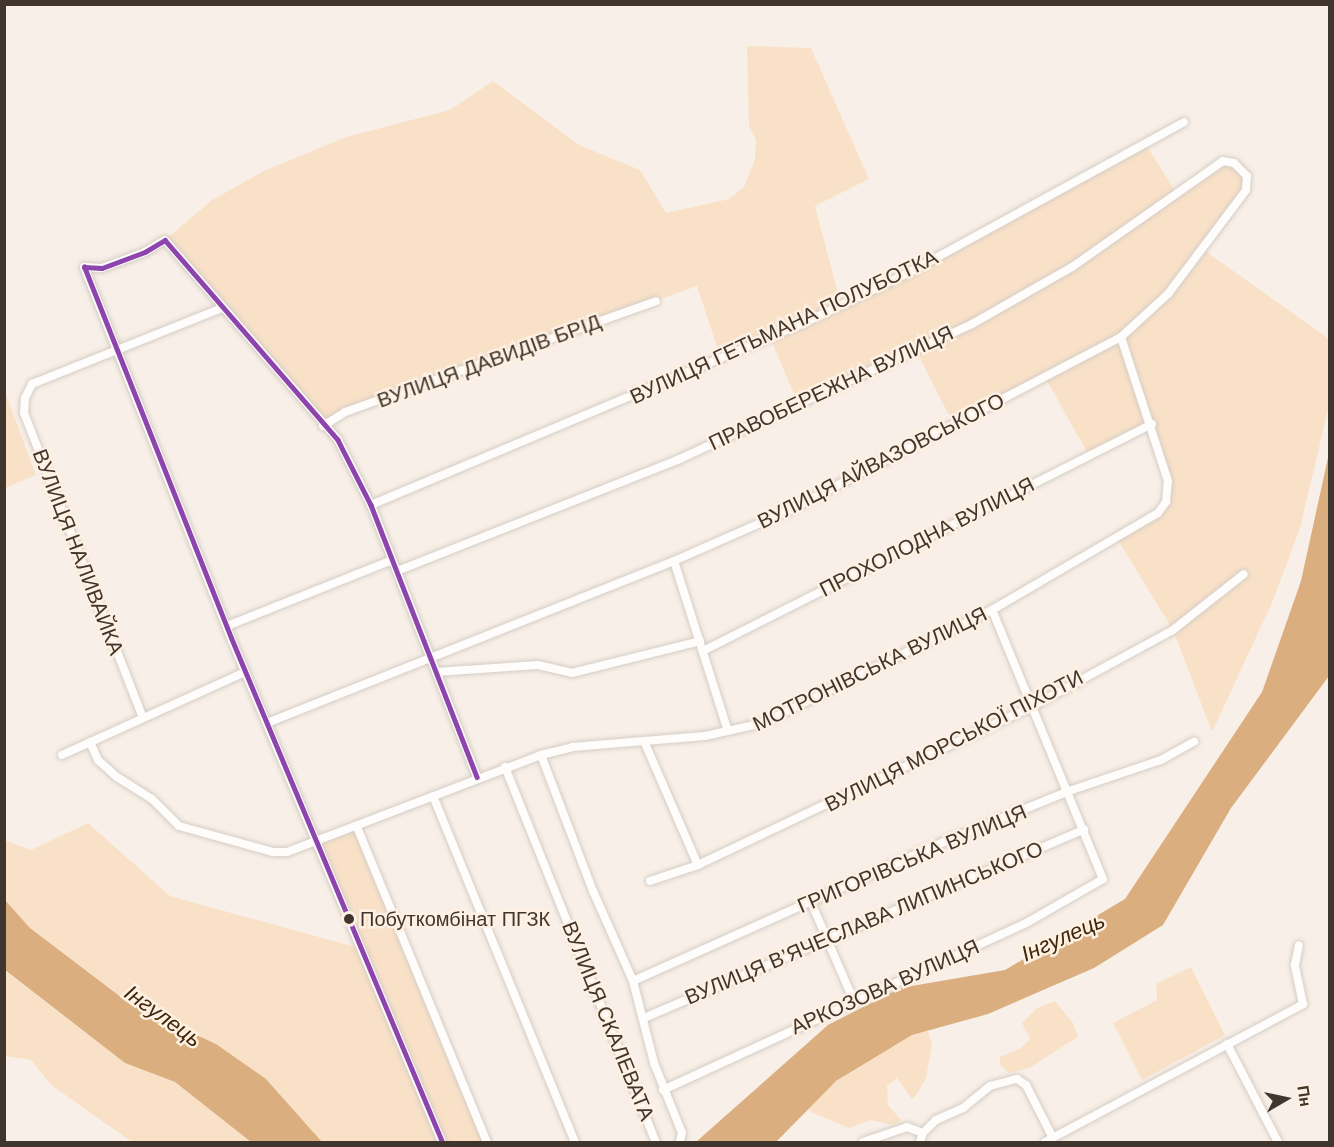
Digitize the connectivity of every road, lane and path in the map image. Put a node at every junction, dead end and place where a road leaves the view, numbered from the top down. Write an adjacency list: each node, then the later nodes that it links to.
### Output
1 (1184, 122): 9 (street, ВУЛИЦЯ ГЕТЬМАНА ПОЛУБОТКА)
2 (1238, 166): 5 (street, ВУЛИЦЯ АЙВАЗОВСЬКОГО); 12 (street, ПРАВОБЕРЕЖНА ВУЛИЦЯ)
3 (656, 301): 8 (street, ВУЛИЦЯ ДАВИДІВ БРІД)
4 (222, 308): 6 (street); 6 (street); 8 (street)
5 (1120, 337): 7 (street, МОТРОНІВСЬКА ВУЛИЦЯ); 11 (street, ВУЛИЦЯ АЙВАЗОВСЬКОГО)
6 (115, 350): 15 (street); 22 (street, ВУЛИЦЯ НАЛИВАЙКА)
7 (1152, 424): 14 (street, МОТРОНІВСЬКА ВУЛИЦЯ); 17 (street, ПРОХОЛОДНА ВУЛИЦЯ)
8 (323, 426): 9 (street)
9 (371, 505): 10 (street)
10 (392, 560): 12 (street); 15 (street)
11 (675, 561): 16 (street); 18 (street, ВУЛИЦЯ АЙВАЗОВСЬКОГО)
12 (397, 571): 18 (street)
13 (1244, 574): 21 (street, ВУЛИЦЯ МОРСЬКОЇ ПІХОТИ)
14 (992, 610): 21 (street); 24 (street, МОТРОНІВСЬКА ВУЛИЦЯ)
15 (227, 626): 19 (street)
16 (699, 640): 17 (street); 20 (street)
17 (703, 651): 24 (street)
18 (430, 656): 20 (street); 23 (street, ВУЛИЦЯ АЙВАЗОВСЬКОГО)
19 (246, 672): 22 (street); 23 (street)
20 (436, 672): 31 (street)
21 (1033, 706): 32 (street); 37 (street, ВУЛИЦЯ МОРСЬКОЇ ПІХОТИ)
22 (142, 718): 26 (street)
23 (267, 723): 36 (street)
24 (728, 731): 25 (street, МОТРОНІВСЬКА ВУЛИЦЯ)
25 (644, 741): 28 (street, МОТРОНІВСЬКА ВУЛИЦЯ); 37 (street)
26 (90, 742): 29 (street); 36 (street)
27 (1194, 742): 32 (street, ГРИГОРІВСЬКА ВУЛИЦЯ)
28 (541, 754): 30 (street, МОТРОНІВСЬКА ВУЛИЦЯ); 42 (street)
29 (62, 755)
30 (505, 767): 31 (street, МОТРОНІВСЬКА ВУЛИЦЯ); 52 (street, ВУЛИЦЯ СКАЛЕВАТА)
31 (477, 777): 33 (street, МОТРОНІВСЬКА ВУЛИЦЯ)
32 (1069, 791): 35 (street); 39 (street, ГРИГОРІВСЬКА ВУЛИЦЯ)
33 (433, 796): 34 (street, МОТРОНІВСЬКА ВУЛИЦЯ); 51 (street)
34 (357, 827): 36 (street, МОТРОНІВСЬКА ВУЛИЦЯ); 50 (street)
35 (1084, 829): 40 (street, ВУЛИЦЯ В’ЯЧЕСЛАВА ЛИПИНСЬКОГО); 43 (street, АРКОЗОВА ВУЛИЦЯ)
36 (316, 843): 49 (street)
37 (698, 865): 38 (street, ВУЛИЦЯ МОРСЬКОЇ ПІХОТИ)
38 (650, 880)
39 (811, 902): 40 (street); 42 (street, ГРИГОРІВСЬКА ВУЛИЦЯ)
40 (827, 939): 43 (street); 44 (street, ВУЛИЦЯ В’ЯЧЕСЛАВА ЛИПИНСЬКОГО)
41 (1299, 945): 45 (street)
42 (633, 981): 44 (street)
43 (853, 999): 46 (street, АРКОЗОВА ВУЛИЦЯ)
44 (644, 1018): 46 (street)
45 (1227, 1044): 48 (street); 56 (street)
46 (663, 1090): 53 (street)
47 (923, 1133): 48 (street); 54 (street); 55 (street)
48 (1049, 1140)
49 (442, 1143)
50 (487, 1143)
51 (575, 1143)
52 (656, 1143)
53 (680, 1143)
54 (863, 1143)
55 (920, 1143)
56 (1278, 1143)

